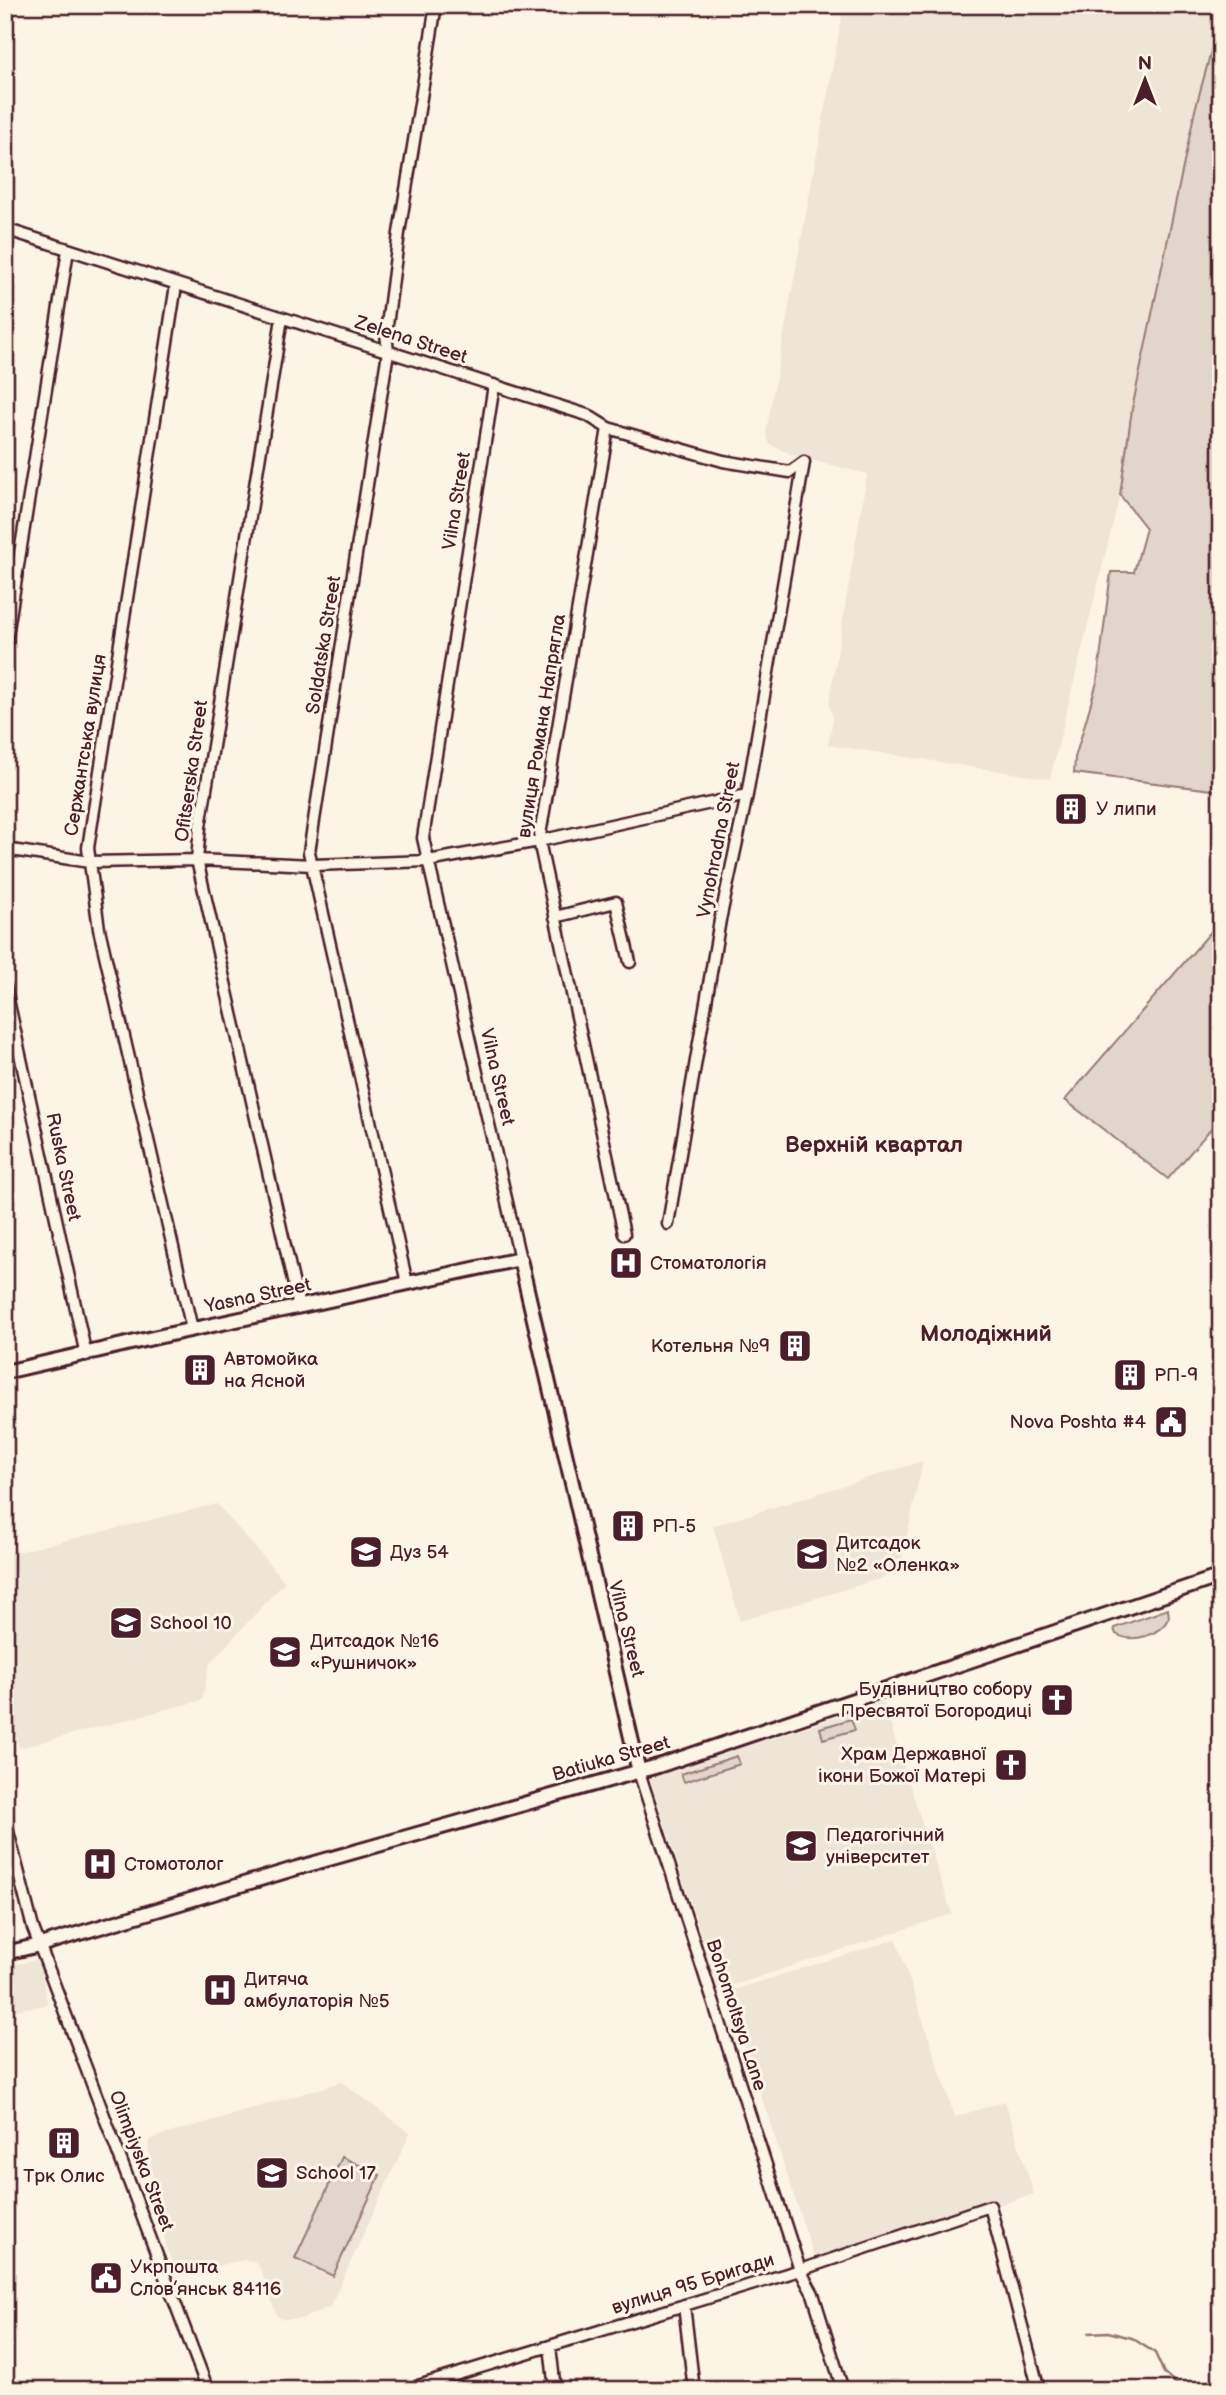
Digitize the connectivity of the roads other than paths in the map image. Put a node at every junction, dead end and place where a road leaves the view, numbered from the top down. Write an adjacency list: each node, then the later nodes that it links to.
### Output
1 (436, 5): 6 (street, Soldatska Street)
2 (5, 229): 3 (street, Zelena Street)
3 (68, 250): 4 (street, Zelena Street); 10 (street)
4 (176, 285): 5 (street, Zelena Street); 16 (street, Сержантська вулиця)
5 (282, 318): 6 (street, Zelena Street); 14 (street, Ofitserska Street)
6 (388, 352): 7 (street, Zelena Street); 17 (street, Soldatska Street)
7 (494, 385): 8 (street, Zelena Street); 15 (street, Vilna Street)
8 (608, 428): 9 (street, Zelena Street); 12 (street, вулиця Романа Напрягла)
9 (804, 462): 11 (street, Vynohradna Street)
10 (5, 648)
11 (747, 795): 12 (street); 21 (street, Vynohradna Street)
12 (538, 841): 15 (street); 18 (street, вулиця Романа Напрягла)
13 (5, 849): 16 (street)
14 (197, 860): 16 (street); 17 (street); 25 (street, Ofitserska Street)
15 (428, 861): 17 (street); 23 (street, Vilna Street)
16 (90, 862): 26 (street, Сержантська вулиця)
17 (313, 865): 24 (street, Soldatska Street)
18 (555, 917): 19 (street); 22 (street, вулиця Романа Напрягла)
19 (631, 962)
20 (5, 986): 27 (street, Ruska Street)
21 (668, 1224)
22 (624, 1234)
23 (520, 1259): 24 (street, Yasna Street); 30 (street, Vilna Street)
24 (408, 1283): 25 (street, Yasna Street)
25 (299, 1307): 26 (street, Yasna Street)
26 (192, 1329): 27 (street, Yasna Street)
27 (86, 1355): 28 (street, Yasna Street)
28 (5, 1373)
29 (1221, 1576): 30 (street, Batiuka Street)
30 (639, 1772): 32 (street, Batiuka Street); 34 (street, Bohomoltsya Lane)
31 (5, 1820): 32 (street, Olimpiyska Street)
32 (40, 1945): 33 (street, Batiuka Street); 37 (street, Olimpiyska Street)
33 (5, 1953)
34 (800, 2270): 35 (street, вулиця 95 Бригади); 41 (street, Bohomoltsya Lane); 42 (street, вулиця 95 Бригади)
35 (684, 2305): 36 (street, вулиця 95 Бригади); 40 (street)
36 (550, 2346): 38 (street, вулиця 95 Бригади); 39 (street)
37 (208, 2390)
38 (405, 2390)
39 (555, 2390)
40 (694, 2390)
41 (843, 2390)
42 (1039, 2390)

